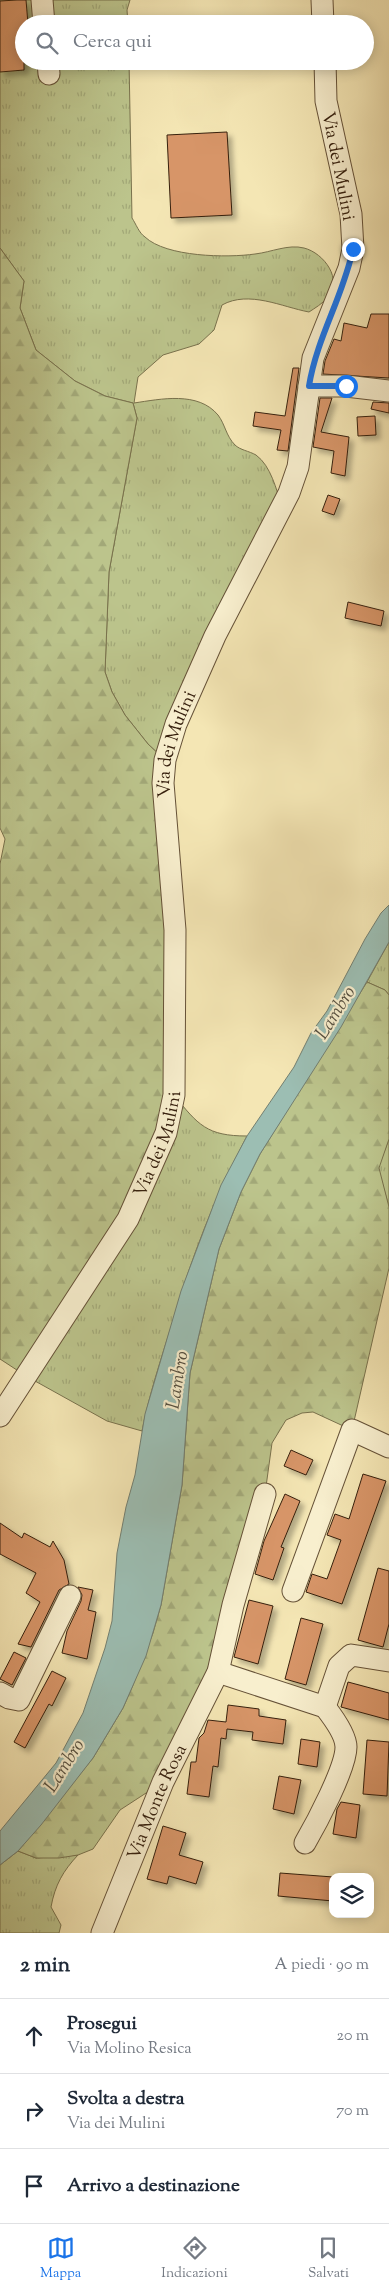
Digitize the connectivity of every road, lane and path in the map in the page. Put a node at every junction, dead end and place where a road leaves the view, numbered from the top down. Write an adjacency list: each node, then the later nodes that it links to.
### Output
1 (42, 0): 3 (street)
2 (322, 0): 4 (street)
3 (43, 15)
4 (323, 15)
5 (324, 70): 6 (street, Via dei Mulini)
6 (309, 386): 7 (street); 8 (street, Via dei Mulini)
7 (389, 391)
8 (0, 1416)
9 (389, 1447): 11 (street)
10 (265, 1494): 14 (street, Via Monte Rosa)
11 (293, 1592)
12 (70, 1596): 15 (street)
13 (389, 1661): 16 (street)
14 (218, 1672): 16 (street); 18 (street, Via Monte Rosa)
15 (0, 1693)
16 (325, 1707): 17 (street)
17 (305, 1843)
18 (102, 1933)

